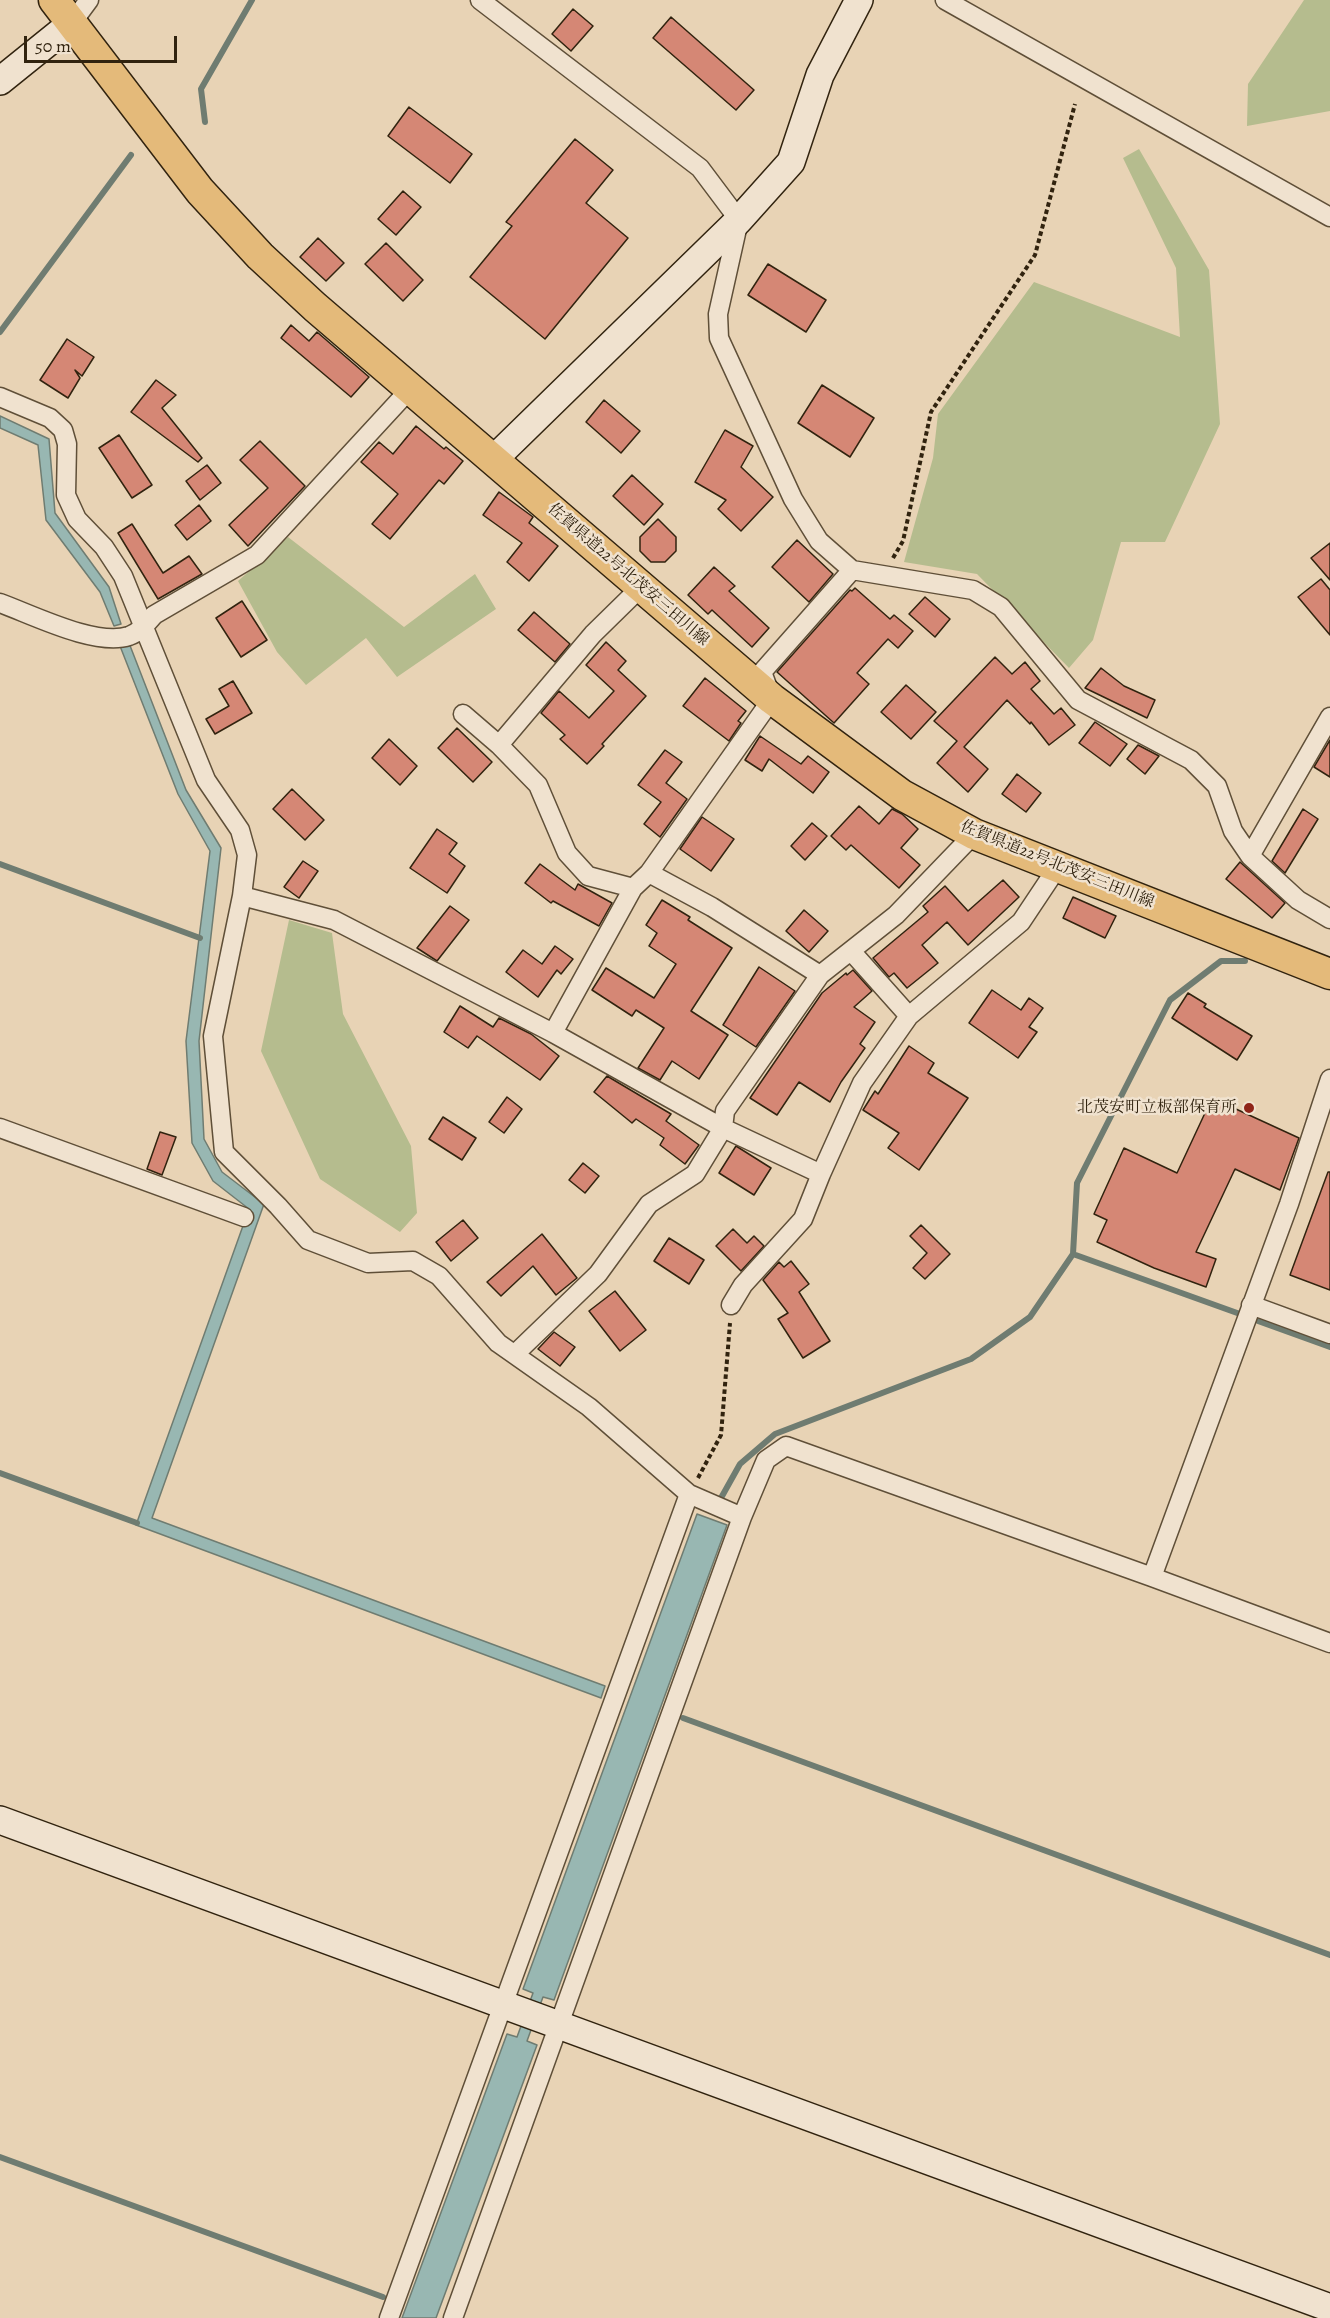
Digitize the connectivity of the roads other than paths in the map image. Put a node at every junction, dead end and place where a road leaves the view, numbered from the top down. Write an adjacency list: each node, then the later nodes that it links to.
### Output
1 (480, 0): 7 (street)
2 (859, 0): 7 (street)
3 (945, 0): 6 (street)
4 (72, 8): 5 (street); 8 (main road, 佐賀県道22号北茂安三田川線)
5 (0, 81)
6 (1330, 217)
7 (739, 220): 10 (street); 11 (street)
8 (411, 388): 10 (main road, 佐賀県道22号北茂安三田川線); 14 (street)
9 (0, 397): 14 (street)
10 (494, 459): 12 (main road, 佐賀県道22号北茂安三田川線)
11 (852, 570): 15 (street); 20 (street)
12 (642, 586): 15 (main road, 佐賀県道22号北茂安三田川線); 18 (street)
13 (0, 603): 14 (street)
14 (130, 634): 24 (street)
15 (772, 699): 19 (main road, 佐賀県道22号北茂安三田川線); 22 (street)
16 (463, 714): 18 (street)
17 (1330, 717): 20 (street)
18 (499, 745): 23 (street)
19 (974, 834): 21 (main road, 佐賀県道22号北茂安三田川線); 26 (street)
20 (1250, 856): 25 (street)
21 (1057, 868): 27 (main road, 佐賀県道22号北茂安三田川線); 29 (street)
22 (649, 873): 23 (street); 28 (street)
23 (633, 888): 30 (street)
24 (242, 896): 30 (street); 39 (street)
25 (1330, 920)
26 (851, 951): 28 (street); 29 (street)
27 (1330, 974)
28 (820, 975): 33 (street)
29 (909, 1016): 34 (street)
30 (553, 1033): 33 (street)
31 (1330, 1079): 37 (street)
32 (0, 1128): 35 (street)
33 (723, 1128): 34 (street); 39 (street)
34 (821, 1174): 36 (street)
35 (244, 1217)
36 (731, 1305)
37 (1251, 1305): 38 (street); 42 (street)
38 (1330, 1334)
39 (515, 1354): 40 (street)
40 (689, 1494): 41 (street); 45 (street)
41 (742, 1517): 42 (street); 45 (street)
42 (1152, 1576): 43 (street)
43 (1330, 1643)
44 (0, 1820): 45 (street)
45 (532, 2016): 46 (street); 47 (street); 48 (street)
46 (1330, 2308)
47 (389, 2318)
48 (453, 2318)

